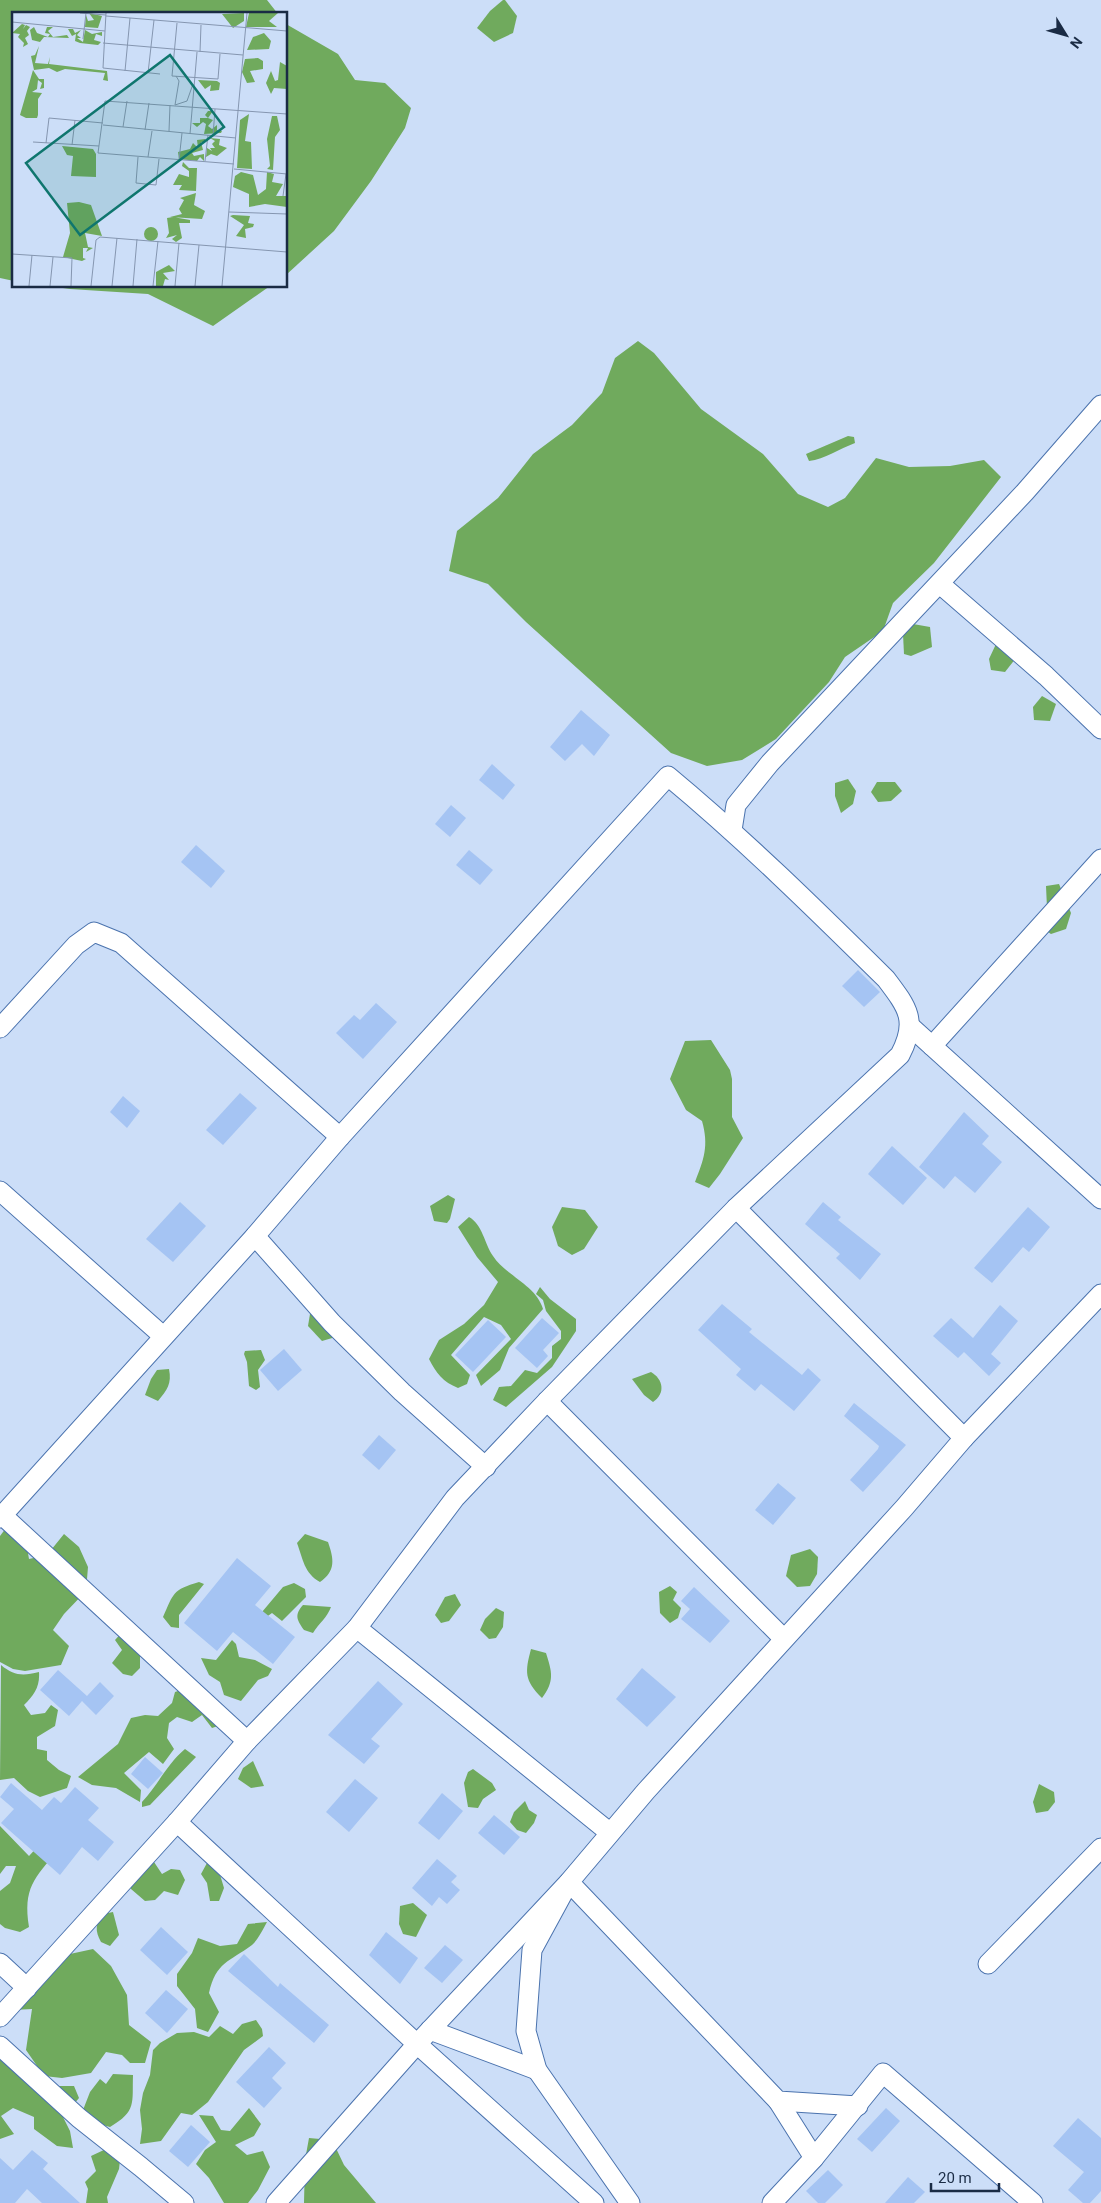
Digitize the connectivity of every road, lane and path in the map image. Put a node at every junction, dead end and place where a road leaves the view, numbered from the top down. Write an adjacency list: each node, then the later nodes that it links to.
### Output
1 (1101, 405): 2 (street)
2 (940, 584): 3 (street); 4 (street)
3 (1101, 729)
4 (732, 830): 6 (street); 9 (street)
5 (1101, 859): 8 (street)
6 (911, 1027): 8 (street); 12 (street)
7 (0, 1028): 9 (street)
8 (932, 1046): 11 (street)
9 (340, 1138): 13 (street)
10 (0, 1191): 15 (street)
11 (1101, 1199)
12 (736, 1208): 16 (street); 17 (street)
13 (255, 1236): 15 (street); 18 (street)
14 (1101, 1294): 17 (street)
15 (163, 1336): 19 (street)
16 (547, 1401): 18 (street); 21 (street)
17 (964, 1438): 21 (street)
18 (486, 1467): 20 (street)
19 (1, 1516): 22 (street)
20 (357, 1628): 22 (street); 24 (street)
21 (783, 1638): 24 (street)
22 (247, 1741): 23 (street)
23 (177, 1822): 29 (street); 32 (street)
24 (609, 1832): 26 (street)
25 (1098, 1857): 28 (street)
26 (568, 1882): 31 (street); 34 (street); 35 (street)
27 (0, 1963): 29 (street)
28 (988, 1964)
29 (26, 1988): 30 (street)
30 (0, 2017)
31 (430, 2030): 32 (street); 34 (street)
32 (417, 2044): 39 (street); 40 (street)
33 (0, 2046): 38 (street)
34 (537, 2070): 41 (street)
35 (778, 2101): 36 (street); 37 (street)
36 (858, 2106): 37 (street); 43 (street)
37 (814, 2158): 42 (street)
38 (184, 2203)
39 (276, 2203)
40 (594, 2203)
41 (630, 2203)
42 (772, 2203)
43 (1033, 2203)

